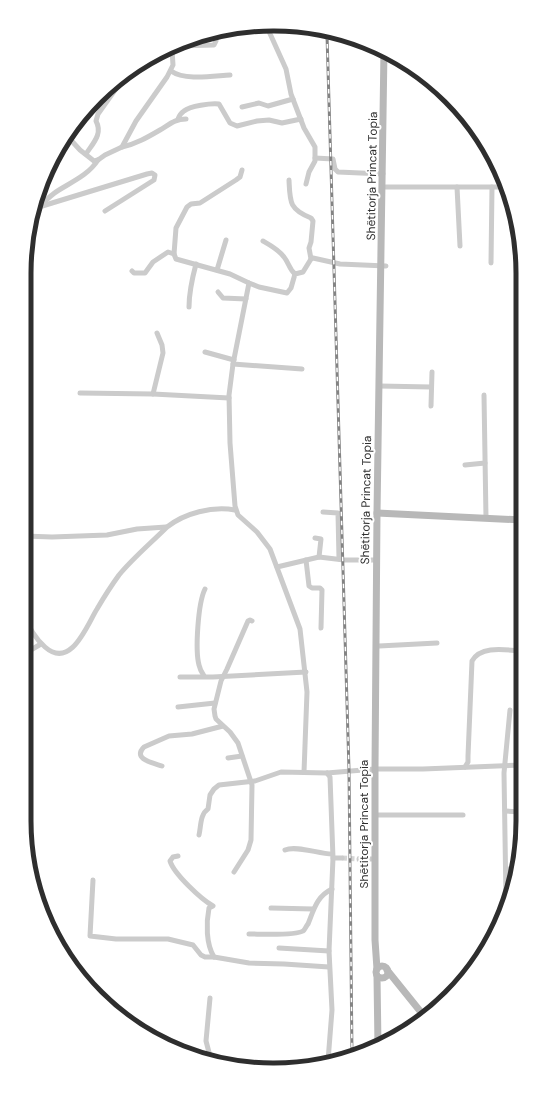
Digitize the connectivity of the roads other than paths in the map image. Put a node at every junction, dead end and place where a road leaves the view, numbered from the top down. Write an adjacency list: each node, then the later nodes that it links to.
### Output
1 (269, 31): 9 (street)
2 (216, 38): 3 (street)
3 (191, 46)
4 (172, 53): 6 (street)
5 (384, 57): 20 (main road, Shëtitorja Princat Topia)
6 (170, 71): 7 (street); 15 (street)
7 (230, 75)
8 (115, 90): 16 (street)
9 (293, 99): 10 (street); 13 (street)
10 (242, 107)
11 (178, 119): 12 (street); 13 (street); 15 (street)
12 (186, 119)
13 (301, 120): 17 (street)
14 (71, 140): 16 (street)
15 (122, 147): 18 (street)
16 (86, 154): 18 (street)
17 (315, 158): 20 (street); 22 (street)
18 (98, 160): 27 (street)
19 (242, 170): 33 (street)
20 (383, 174): 23 (main road, Shëtitorja Princat Topia)
21 (289, 180): 34 (street)
22 (306, 184)
23 (383, 187): 24 (street); 37 (main road, Shëtitorja Princat Topia)
24 (457, 187): 25 (street); 32 (street)
25 (492, 187): 26 (street); 35 (street)
26 (500, 187)
27 (41, 205)
28 (40, 207): 29 (street)
29 (105, 211)
30 (226, 240): 38 (street)
31 (263, 241): 40 (street)
32 (460, 246)
33 (174, 254): 36 (street); 39 (street)
34 (311, 259): 37 (street); 40 (street)
35 (491, 263)
36 (196, 264): 38 (street); 44 (street)
37 (384, 266): 50 (main road, Shëtitorja Princat Topia)
38 (217, 270): 41 (street)
39 (132, 271)
40 (295, 274): 41 (street)
41 (249, 284): 43 (street)
42 (218, 292): 43 (street)
43 (246, 300): 47 (street)
44 (189, 307)
45 (157, 333): 53 (street)
46 (205, 352): 47 (street)
47 (234, 362): 48 (street); 55 (street)
48 (302, 369)
49 (432, 372): 51 (street)
50 (379, 386): 51 (street); 61 (main road, Shëtitorja Princat Topia)
51 (431, 387): 56 (street)
52 (80, 393): 53 (street)
53 (153, 394): 55 (street)
54 (484, 395): 57 (street)
55 (229, 398): 59 (street)
56 (431, 406)
57 (485, 463): 58 (street); 62 (street)
58 (465, 465)
59 (235, 510): 64 (street); 71 (street)
60 (323, 512): 68 (street)
61 (377, 513): 62 (main road); 70 (main road, Shëtitorja Princat Topia)
62 (486, 518): 63 (main road)
63 (516, 520)
64 (167, 527): 65 (street); 77 (street)
65 (31, 536)
66 (315, 538): 67 (street)
67 (320, 557): 68 (street); 69 (street)
68 (339, 559): 70 (street)
69 (306, 560): 71 (street); 75 (street)
70 (376, 560): 95 (main road, Shëtitorja Princat Topia)
71 (277, 567): 81 (street)
72 (205, 589): 82 (street)
73 (252, 620): 83 (street)
74 (31, 627): 77 (street)
75 (321, 628)
76 (437, 643): 78 (street)
77 (42, 644): 79 (street)
78 (379, 646)
79 (31, 650)
80 (516, 651): 94 (street)
81 (306, 672): 83 (street); 96 (street)
82 (204, 676): 83 (street); 84 (street)
83 (224, 676): 85 (street)
84 (180, 677)
85 (215, 703): 86 (street); 88 (street)
86 (178, 707)
87 (510, 710): 93 (street)
88 (223, 726): 89 (street); 92 (street)
89 (242, 756): 90 (street); 98 (street)
90 (228, 758)
91 (516, 765): 93 (street)
92 (162, 766)
93 (505, 766): 94 (street); 99 (street)
94 (465, 767): 95 (street)
95 (375, 769): 97 (street); 101 (main road, Shëtitorja Princat Topia)
96 (304, 772): 97 (street); 98 (street)
97 (330, 774): 106 (street)
98 (252, 780): 103 (street); 112 (street)
99 (505, 811): 100 (street); 110 (street)
100 (516, 812)
101 (375, 815): 102 (street); 109 (main road, Shëtitorja Princat Topia)
102 (463, 815)
103 (199, 835)
104 (285, 850): 106 (street)
105 (178, 856): 121 (street)
106 (333, 856): 107 (street); 114 (street)
107 (342, 858)
108 (359, 859): 109 (street)
109 (375, 859): 123 (main road, Shëtitorja Princat Topia)
110 (506, 869): 111 (street); 115 (street)
111 (511, 869)
112 (234, 872)
113 (92, 880): 121 (street)
114 (332, 889): 117 (street); 120 (street)
115 (506, 889)
116 (271, 908): 117 (street)
117 (313, 908): 118 (street)
118 (249, 934)
119 (279, 948): 120 (street)
120 (329, 951): 122 (street)
121 (214, 957): 122 (street)
122 (329, 967): 128 (street)
123 (383, 973): 125 (main road, Shëtitorja Princat Topia); 126 (main road)
124 (210, 998): 127 (street)
125 (421, 1013)
126 (378, 1039)
127 (210, 1055)
128 (327, 1057)

